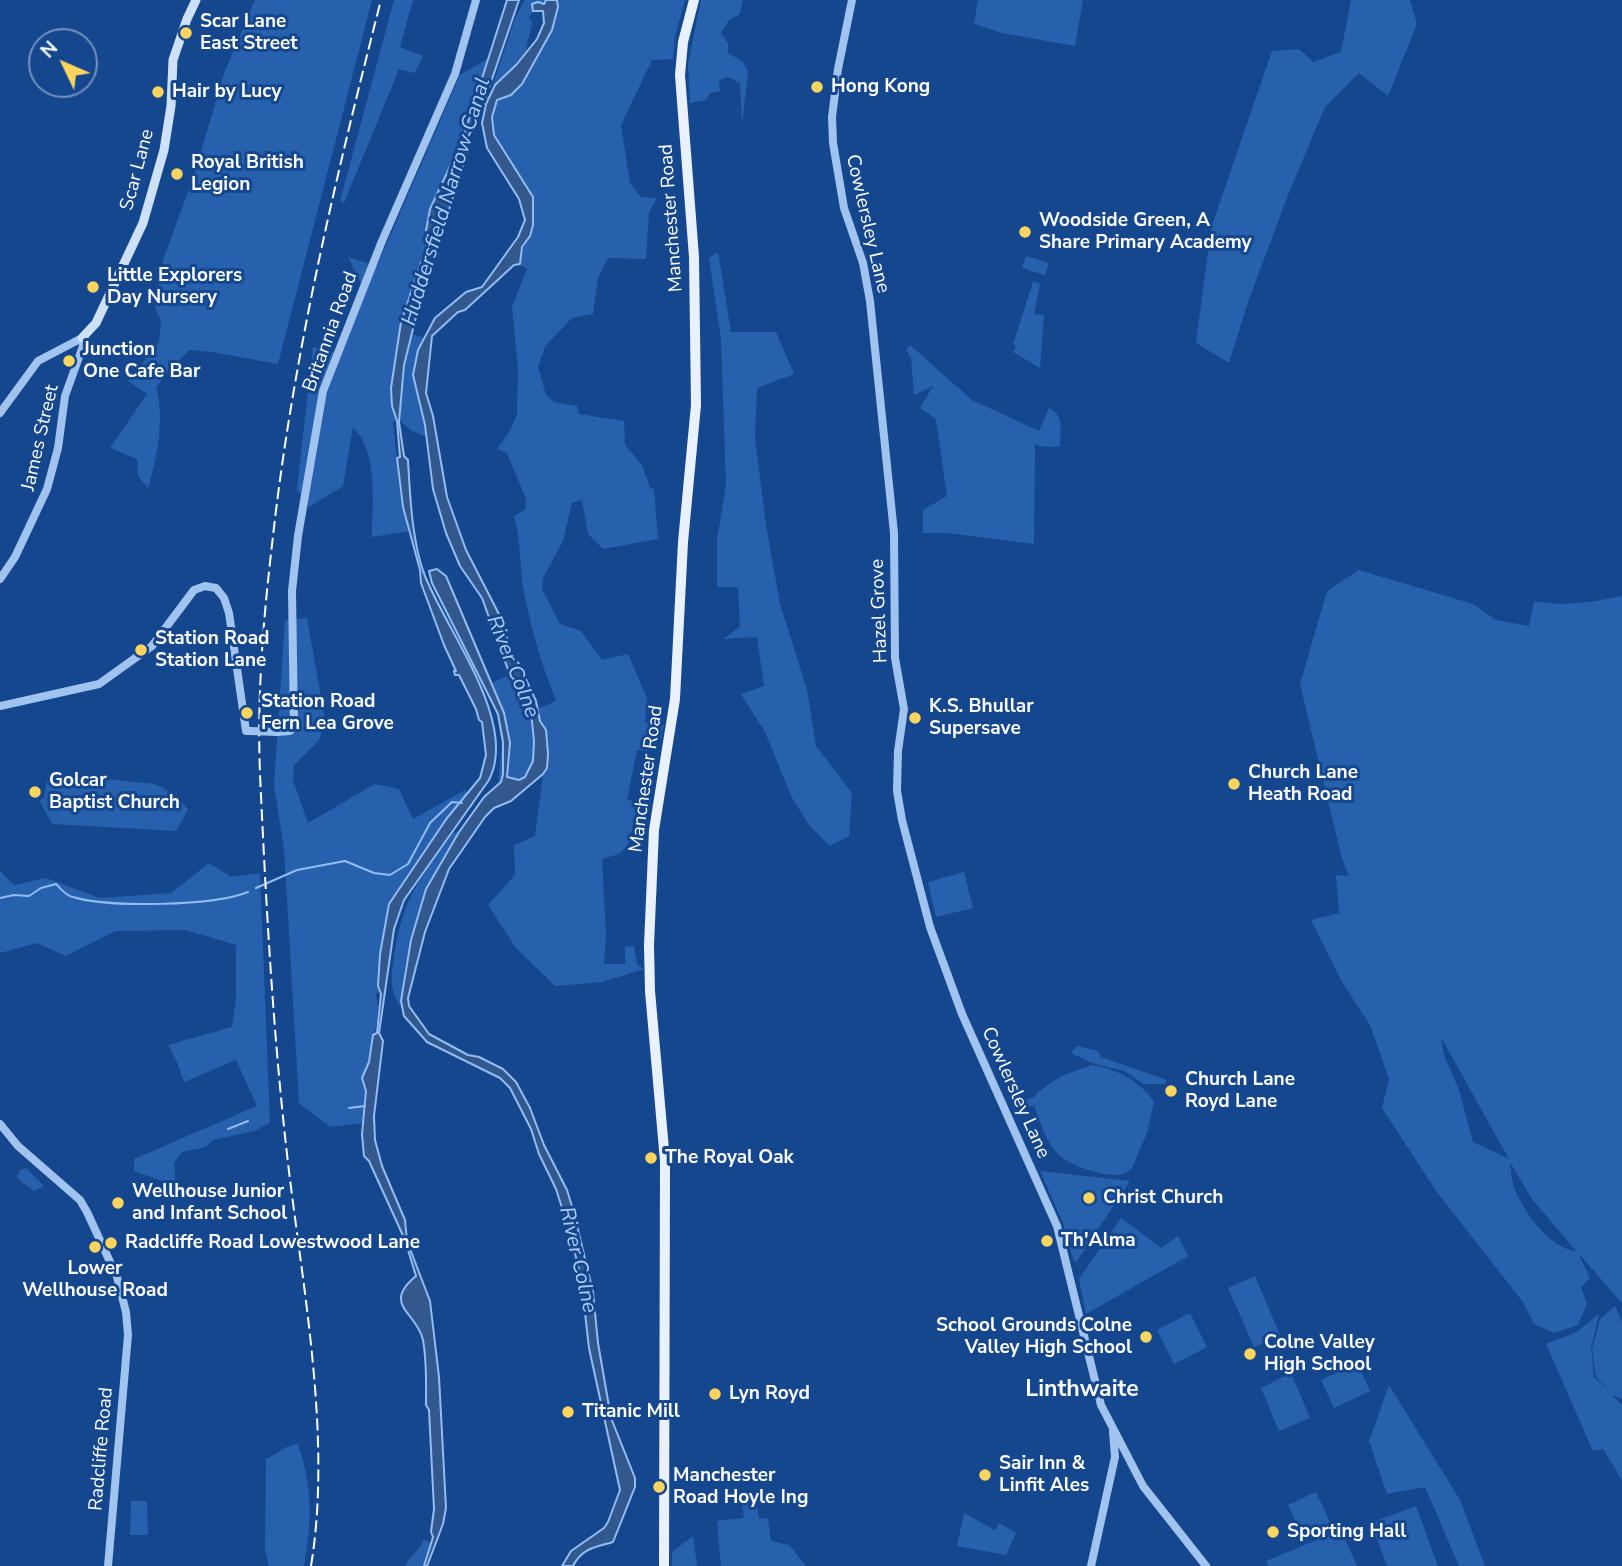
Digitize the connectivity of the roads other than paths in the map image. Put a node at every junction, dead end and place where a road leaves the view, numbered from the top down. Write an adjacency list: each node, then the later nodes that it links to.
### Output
1 (196, 0): 5 (main road, Scar Lane)
2 (476, 0): 9 (street, Britannia Road, bridge)
3 (694, 0): 14 (main road, Manchester Road)
4 (852, 0): 7 (street, Cowlersley Lane)
5 (82, 338): 6 (street); 8 (street, James Street)
6 (0, 412)
7 (889, 499): 10 (street, Hazel Grove)
8 (0, 579)
9 (0, 706)
10 (930, 927): 12 (street, Cowlersley Lane)
11 (0, 1124): 13 (street, Radcliffe Road)
12 (1113, 1429): 15 (street); 16 (street, Cowlersley Lane)
13 (108, 1566)
14 (664, 1566)
15 (1091, 1566)
16 (1206, 1566)

